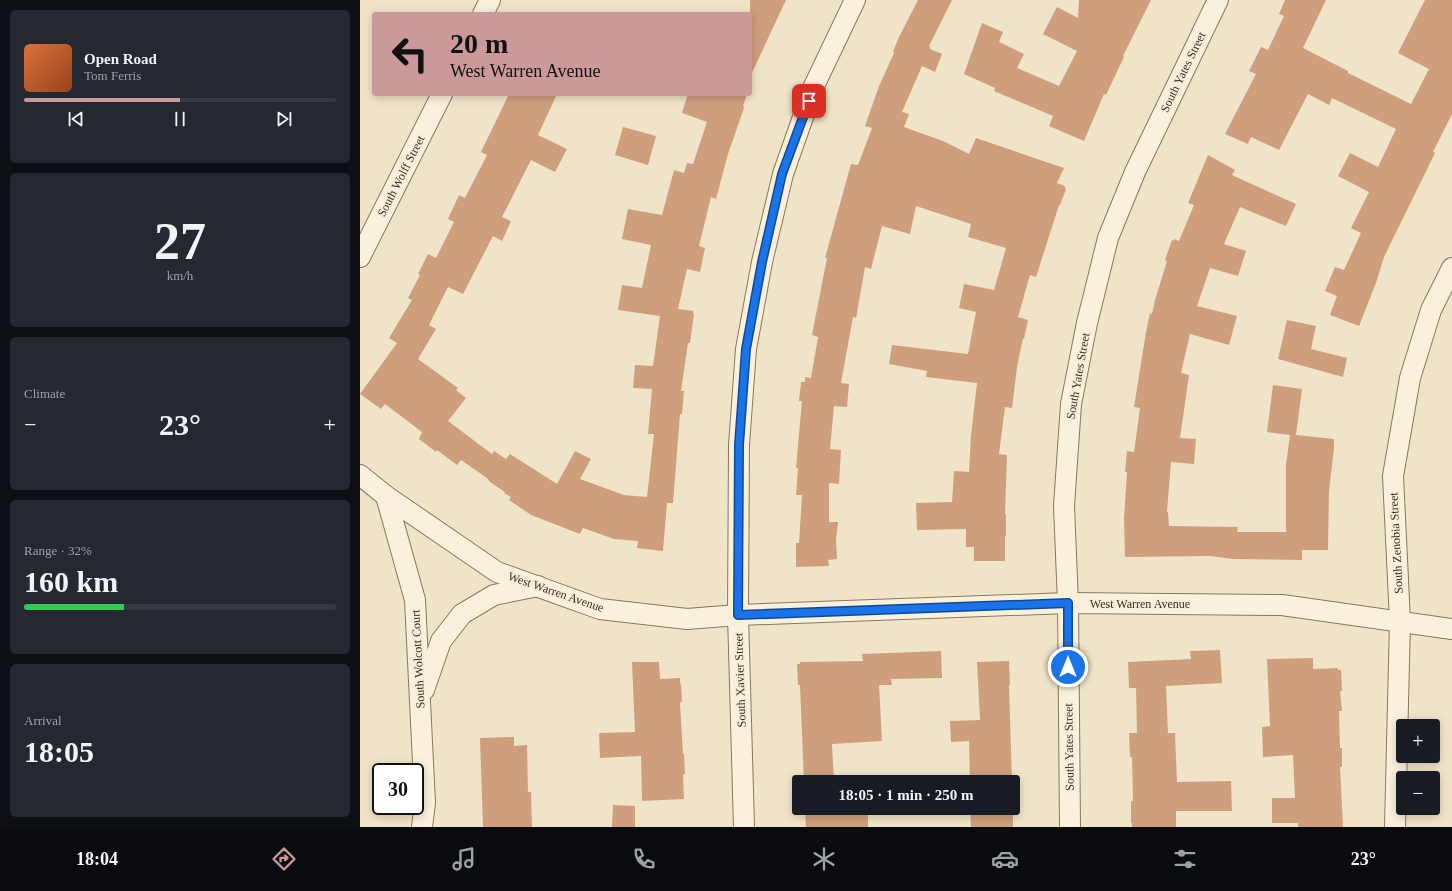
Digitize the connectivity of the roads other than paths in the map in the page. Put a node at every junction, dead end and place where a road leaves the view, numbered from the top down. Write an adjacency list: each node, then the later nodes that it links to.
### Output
1 (490, 0): 4 (street)
2 (855, 0): 12 (street, South Xavier Street)
3 (1218, 0): 11 (street, South Yates Street)
4 (484, 12)
5 (441, 96): 6 (street, South Wolff Street)
6 (360, 257)
7 (1452, 268): 13 (street, South Zenobia Street)
8 (360, 475): 9 (street, West Warren Avenue)
9 (386, 496): 10 (street, West Warren Avenue); 15 (street, South Wolcott Court)
10 (538, 586): 12 (street, West Warren Avenue); 15 (street)
11 (1068, 603): 12 (street, West Warren Avenue); 13 (street, West Warren Avenue); 18 (street, South Yates Street)
12 (738, 615): 17 (street, South Xavier Street)
13 (1400, 621): 14 (street, West Warren Avenue); 19 (street, South Zenobia Street)
14 (1452, 629)
15 (420, 702): 16 (street, South Wolcott Court)
16 (422, 827)
17 (744, 827)
18 (1070, 827)
19 (1395, 827)

